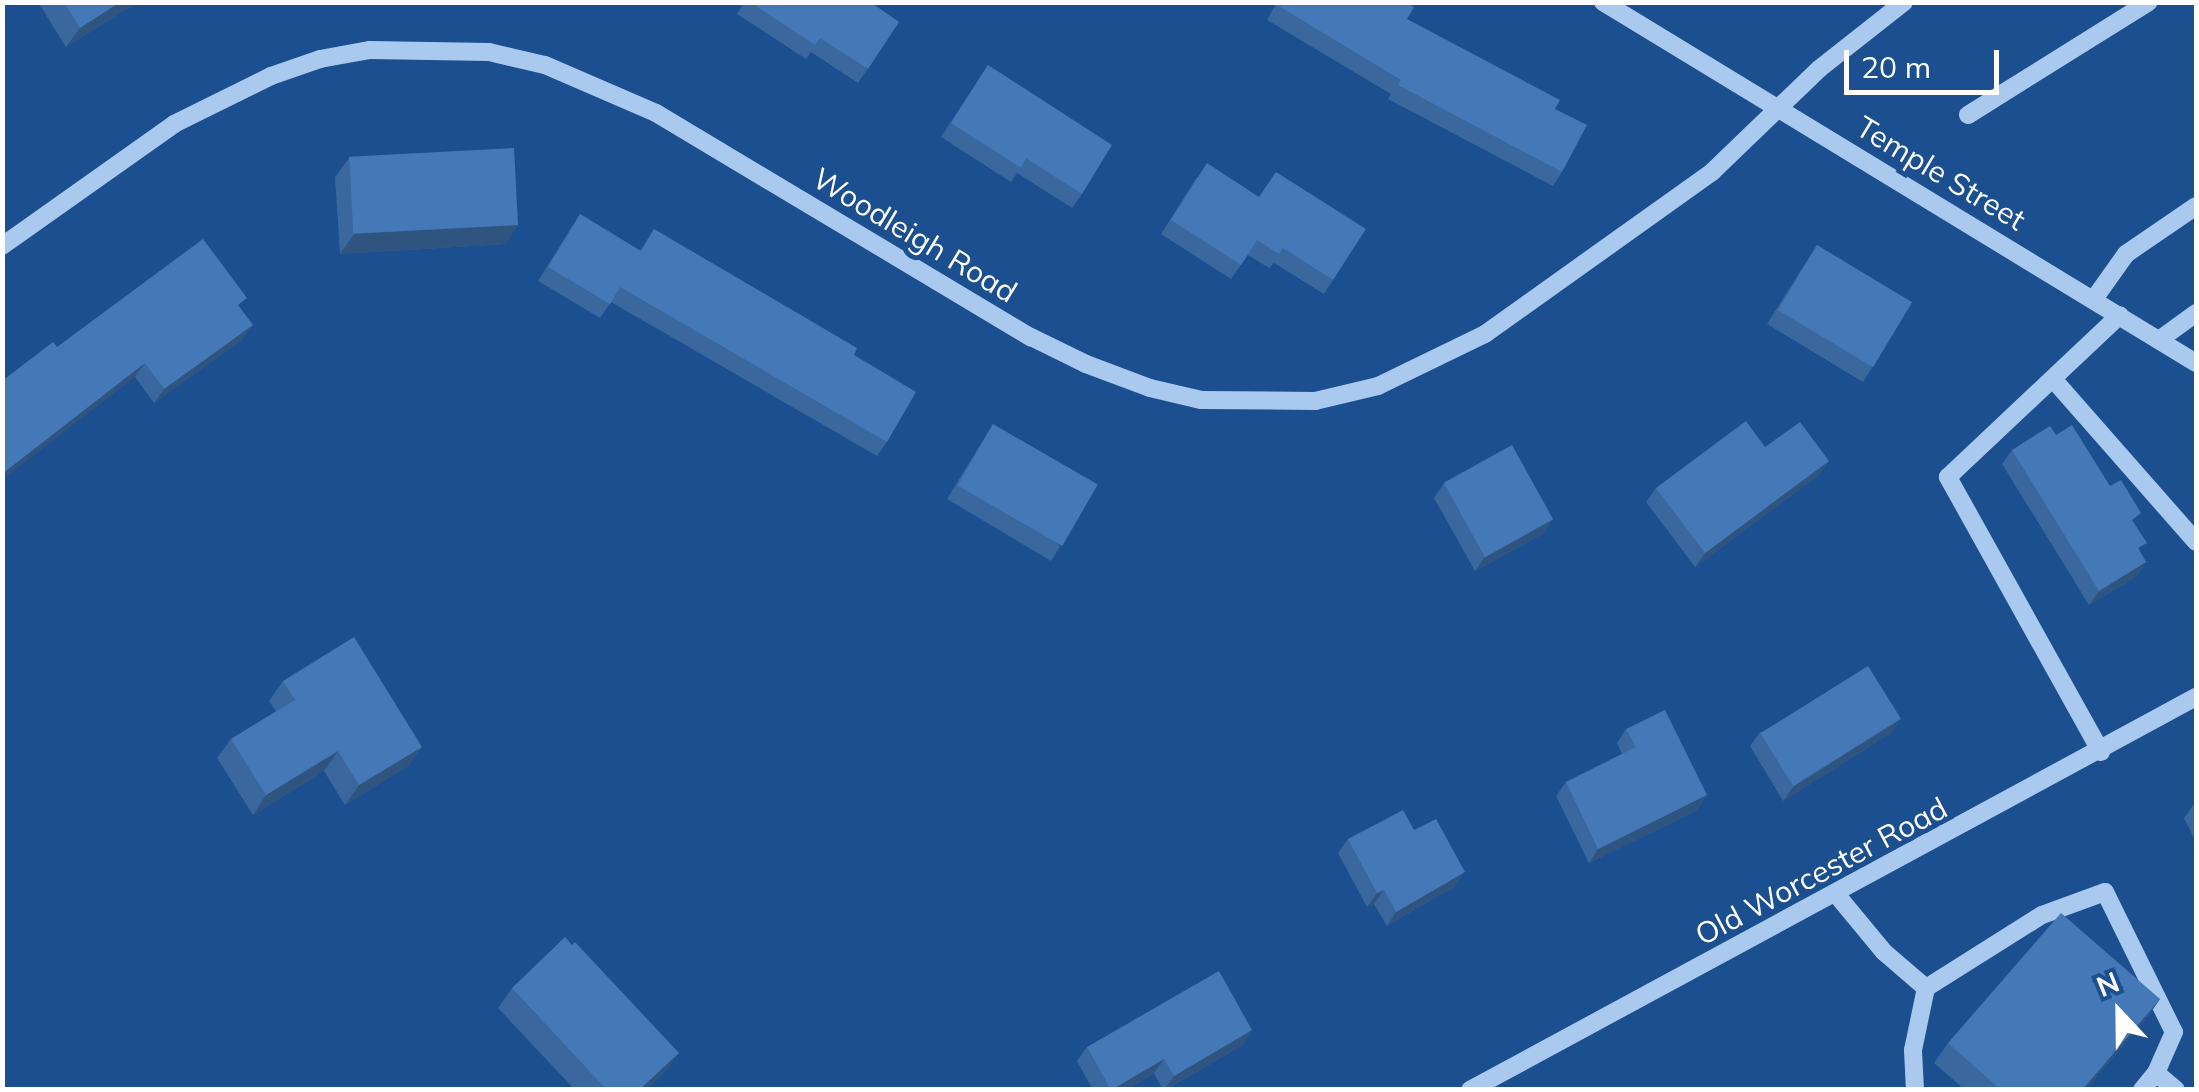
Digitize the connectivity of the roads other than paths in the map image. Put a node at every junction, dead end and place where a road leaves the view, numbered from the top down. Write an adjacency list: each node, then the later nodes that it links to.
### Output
1 (1603, 2): 4 (street, Temple Street)
2 (1904, 2): 4 (street, Woodleigh Road)
3 (2148, 2): 5 (street)
4 (1779, 106): 7 (street, Woodleigh Road); 8 (street, Temple Street)
5 (1968, 115)
6 (2196, 206): 8 (street)
7 (2, 246)
8 (2094, 299): 10 (street, Temple Street)
9 (2196, 313): 11 (street)
10 (2120, 315): 11 (street, Temple Street); 13 (street)
11 (2158, 340): 12 (street, Temple Street)
12 (2196, 363)
13 (2053, 378): 14 (street); 16 (street)
14 (2196, 542)
15 (2196, 698): 16 (street, Old Worcester Road)
16 (2102, 752): 17 (street, Old Worcester Road)
17 (1836, 894): 18 (street); 20 (street, Old Worcester Road)
18 (1926, 988): 19 (street); 21 (street)
19 (2156, 1073): 22 (street); 23 (street)
20 (1470, 1090)
21 (1915, 1090)
22 (2142, 1090)
23 (2176, 1090)

